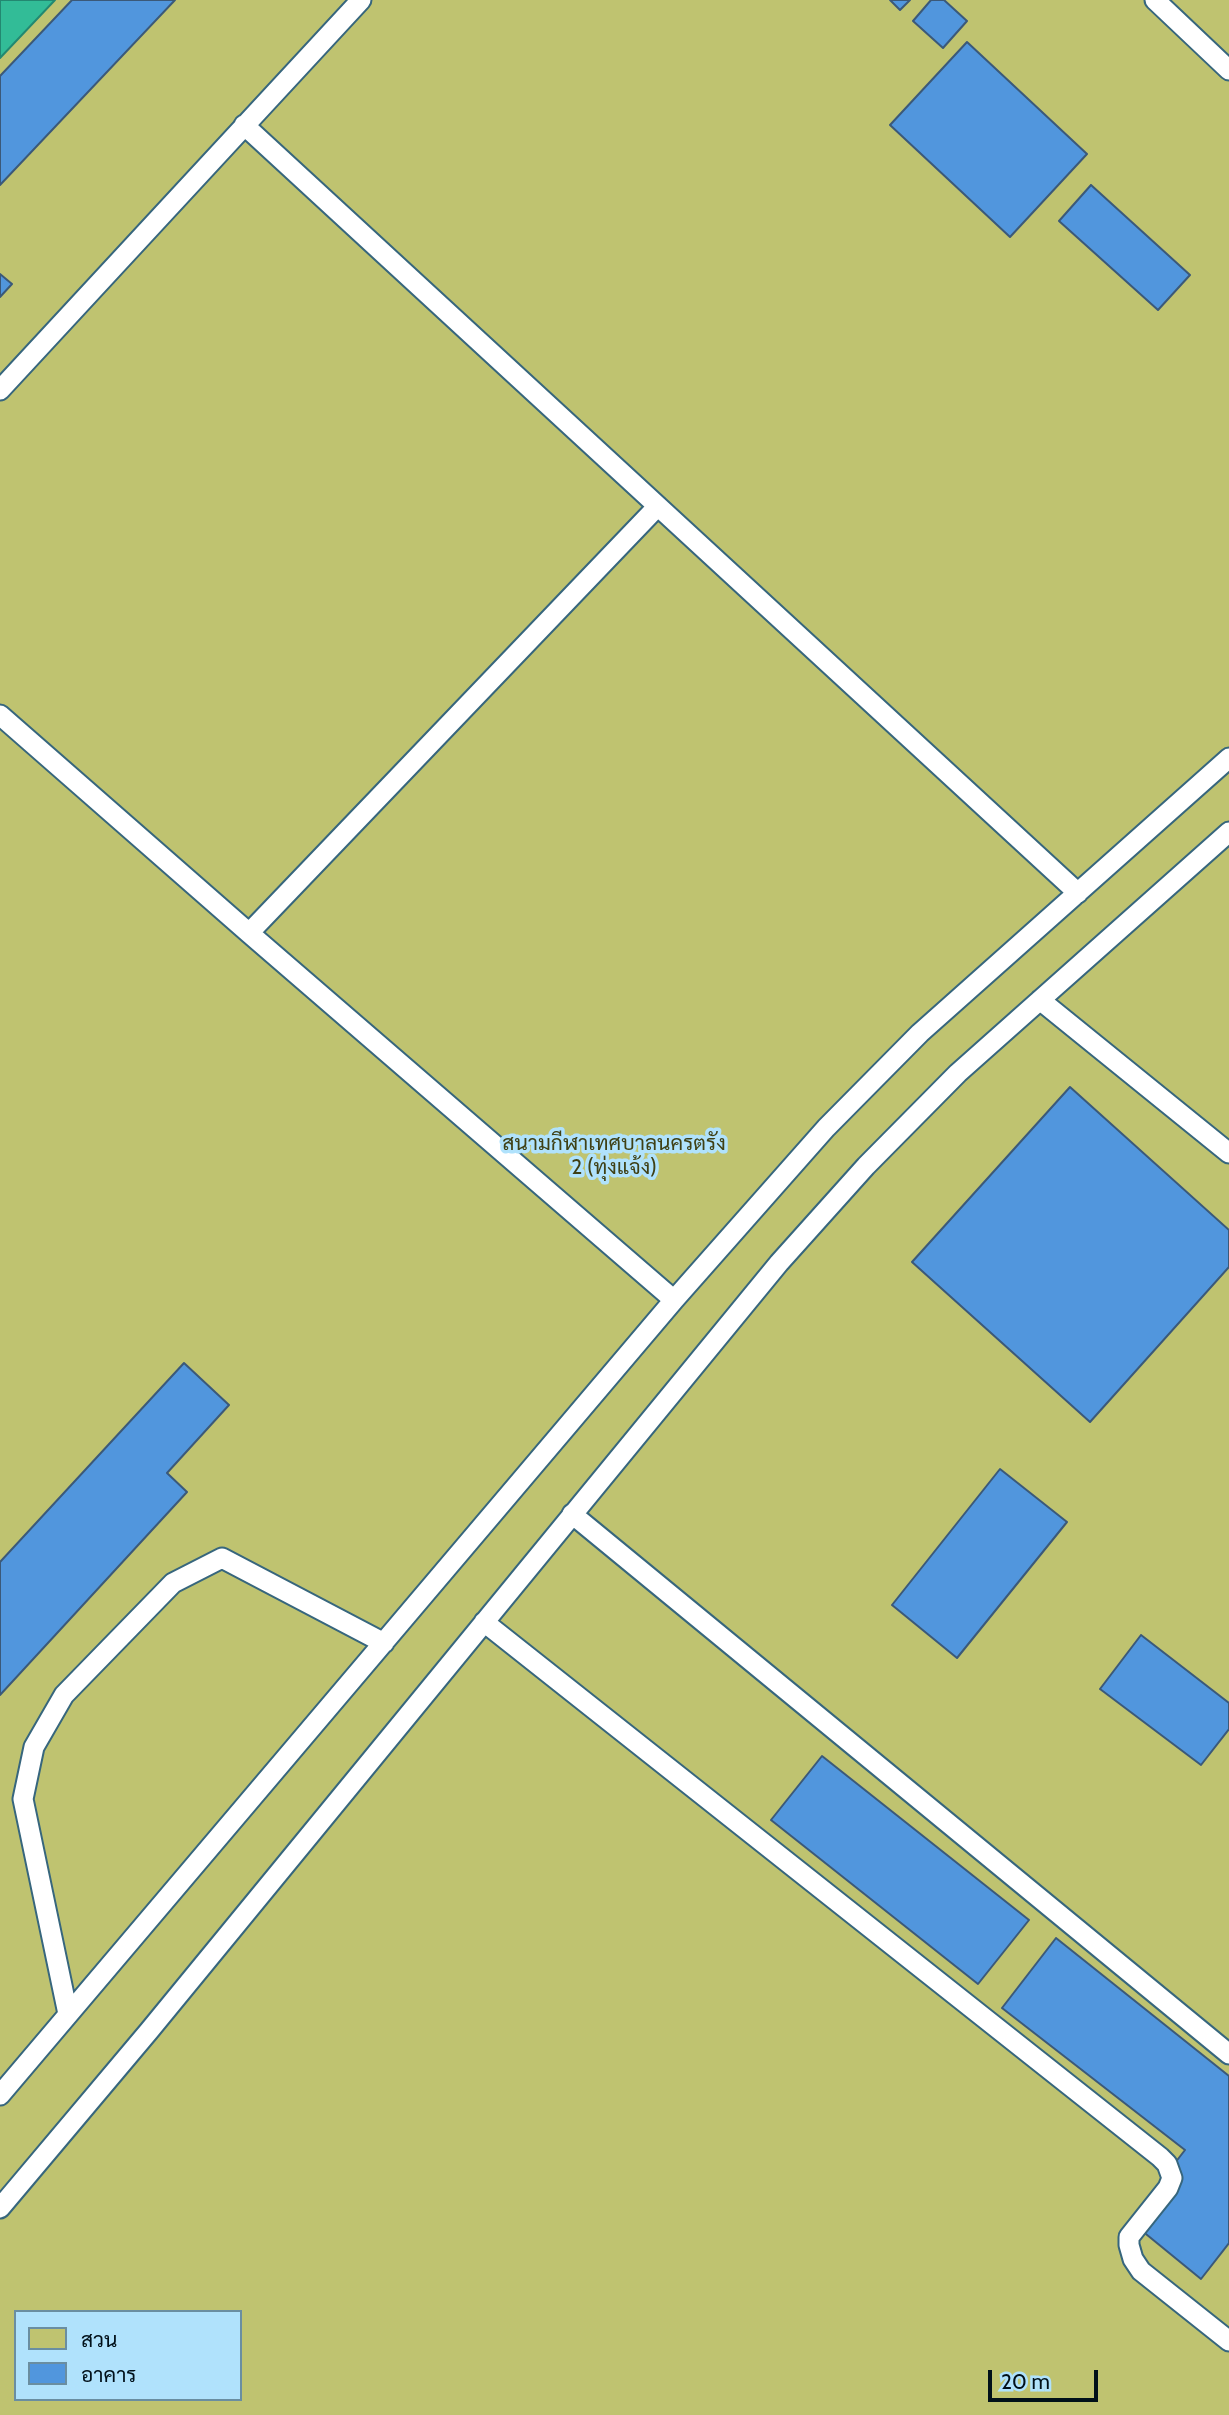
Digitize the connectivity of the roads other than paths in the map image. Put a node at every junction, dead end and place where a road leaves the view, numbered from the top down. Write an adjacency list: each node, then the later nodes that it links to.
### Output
1 (361, 0): 4 (lane)
2 (1156, 0): 3 (lane)
3 (1229, 70)
4 (244, 125): 5 (lane); 6 (lane)
5 (0, 390)
6 (658, 506): 10 (lane); 11 (lane)
7 (0, 715): 11 (lane)
8 (1229, 758): 10 (lane)
9 (1229, 832): 12 (lane)
10 (1077, 893): 14 (lane)
11 (249, 933): 14 (lane)
12 (1040, 1000): 13 (lane); 15 (lane)
13 (1229, 1153)
14 (674, 1300): 17 (lane)
15 (572, 1514): 16 (lane); 19 (lane)
16 (484, 1622): 21 (lane); 22 (lane)
17 (384, 1643): 18 (lane); 18 (lane)
18 (68, 2014): 20 (lane)
19 (1229, 2054)
20 (0, 2095)
21 (0, 2208)
22 (1229, 2342)

